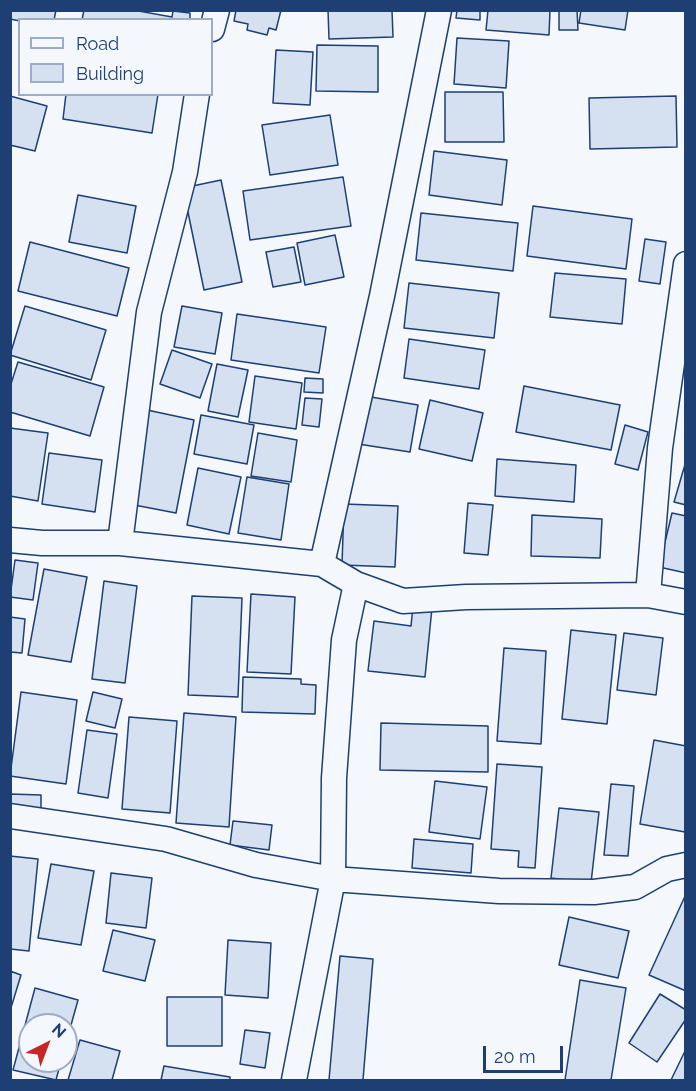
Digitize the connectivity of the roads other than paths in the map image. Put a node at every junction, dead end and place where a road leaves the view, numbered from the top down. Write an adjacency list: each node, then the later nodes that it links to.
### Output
1 (218, 10): 3 (street)
2 (439, 10): 8 (street)
3 (213, 26)
4 (197, 96): 7 (street)
5 (686, 264): 10 (street)
6 (10, 540): 7 (street)
7 (120, 543): 8 (street)
8 (322, 564): 9 (street)
9 (356, 584): 10 (street); 14 (street)
10 (648, 595): 11 (street)
11 (686, 602)
12 (10, 816): 14 (street)
13 (686, 865): 14 (street)
14 (333, 879): 15 (street)
15 (294, 1080)

